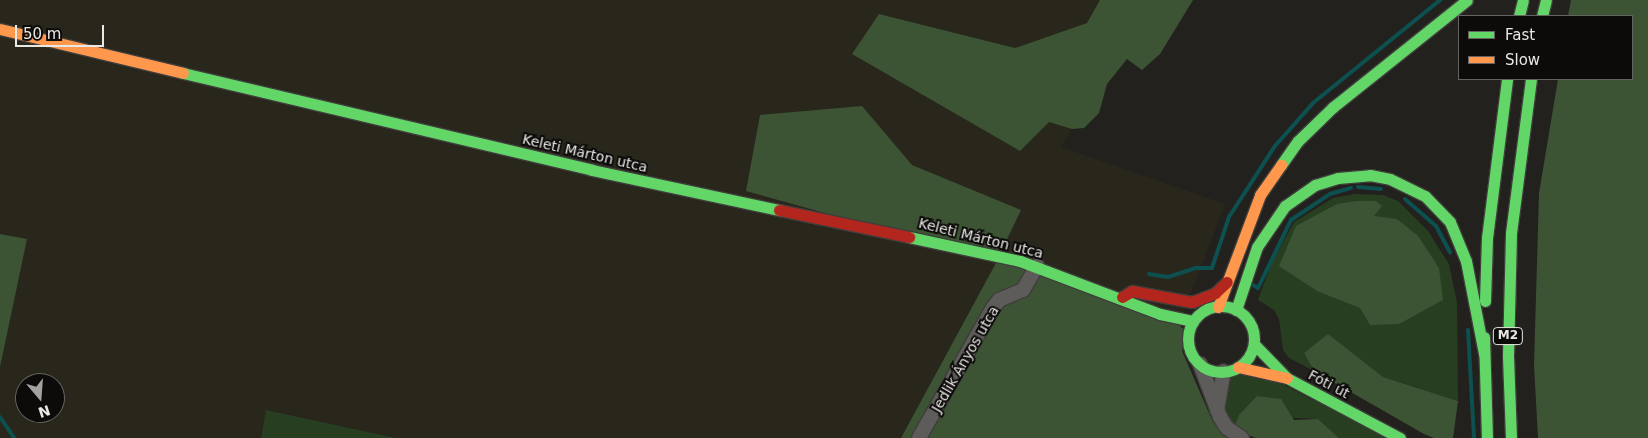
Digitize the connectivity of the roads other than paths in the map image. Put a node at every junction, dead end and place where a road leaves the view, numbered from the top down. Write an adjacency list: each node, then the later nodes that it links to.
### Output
1 (1467, 0): 10 (main road)
2 (1523, 0): 4 (main road)
3 (1546, 0): 5 (main road)
4 (1519, 15)
5 (1542, 15)
6 (0, 29): 9 (main road, Keleti Márton utca)
7 (1507, 80): 18 (main road, M2)
8 (1531, 80): 28 (main road, M2)
9 (1037, 266): 11 (main road, Keleti Márton utca); 24 (street, Jedlik Ányos utca)
10 (1227, 282): 11 (main road); 12 (main road)
11 (1122, 297): 14 (main road, Keleti Márton utca)
12 (1218, 307): 13 (main road); 15 (main road)
13 (1236, 310): 17 (main road); 18 (main road)
14 (1160, 314): 15 (main road, Keleti Márton utca); 16 (main road, Keleti Márton utca)
15 (1194, 321): 16 (main road)
16 (1188, 334): 19 (main road)
17 (1254, 344): 20 (main road); 22 (main road, Fóti út)
18 (1484, 354): 27 (main road, M2)
19 (1200, 364): 21 (main road); 23 (street)
20 (1238, 367): 21 (main road); 22 (main road)
21 (1224, 372): 23 (street)
22 (1287, 378): 26 (main road, Fóti út)
23 (1217, 411): 25 (street)
24 (919, 438)
25 (1242, 438)
26 (1400, 438)
27 (1487, 438)
28 (1511, 438)

